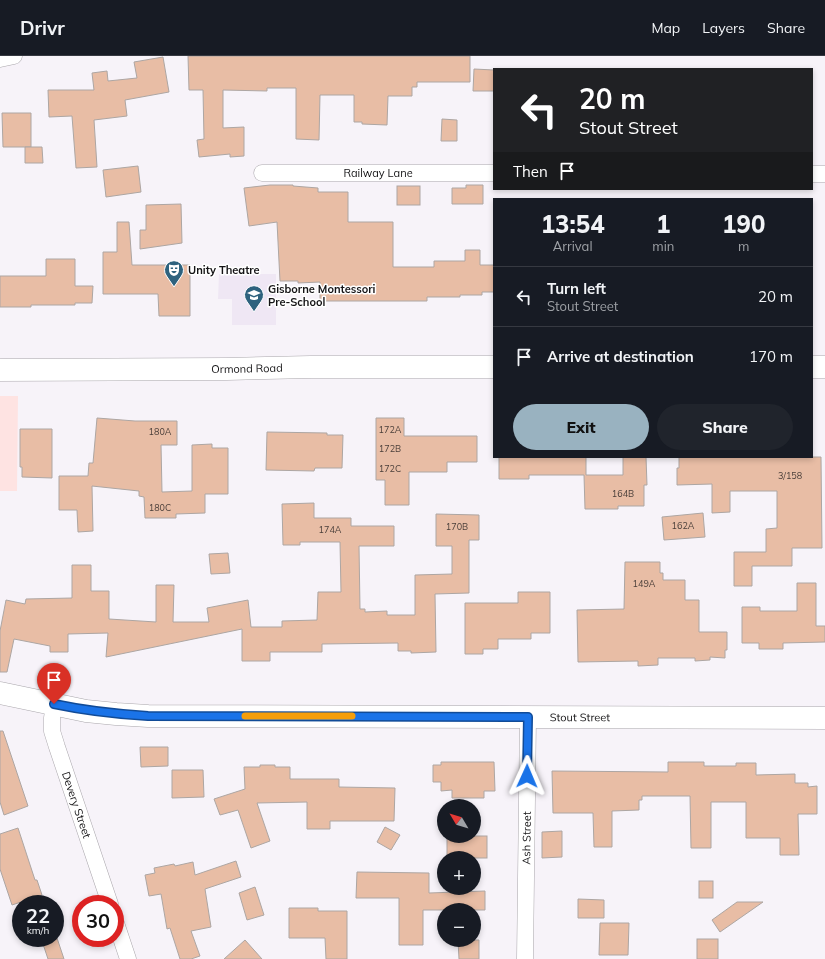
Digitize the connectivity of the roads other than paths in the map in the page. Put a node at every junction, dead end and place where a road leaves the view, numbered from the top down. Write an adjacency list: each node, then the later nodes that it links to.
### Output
1 (14, 56): 2 (street)
2 (0, 59)
3 (262, 173): 4 (street, Railway Lane)
4 (493, 174)
5 (813, 174): 6 (street)
6 (825, 174)
7 (493, 367): 10 (street, Ormond Road)
8 (813, 367): 9 (street)
9 (825, 367)
10 (0, 370)
11 (0, 693): 12 (street, Stout Street)
12 (54, 704): 13 (street, Stout Street); 15 (street, Devery Street)
13 (528, 717): 14 (street, Stout Street); 18 (street, Ash Street)
14 (825, 718)
15 (107, 895)
16 (124, 947): 17 (street)
17 (128, 959)
18 (525, 959)

